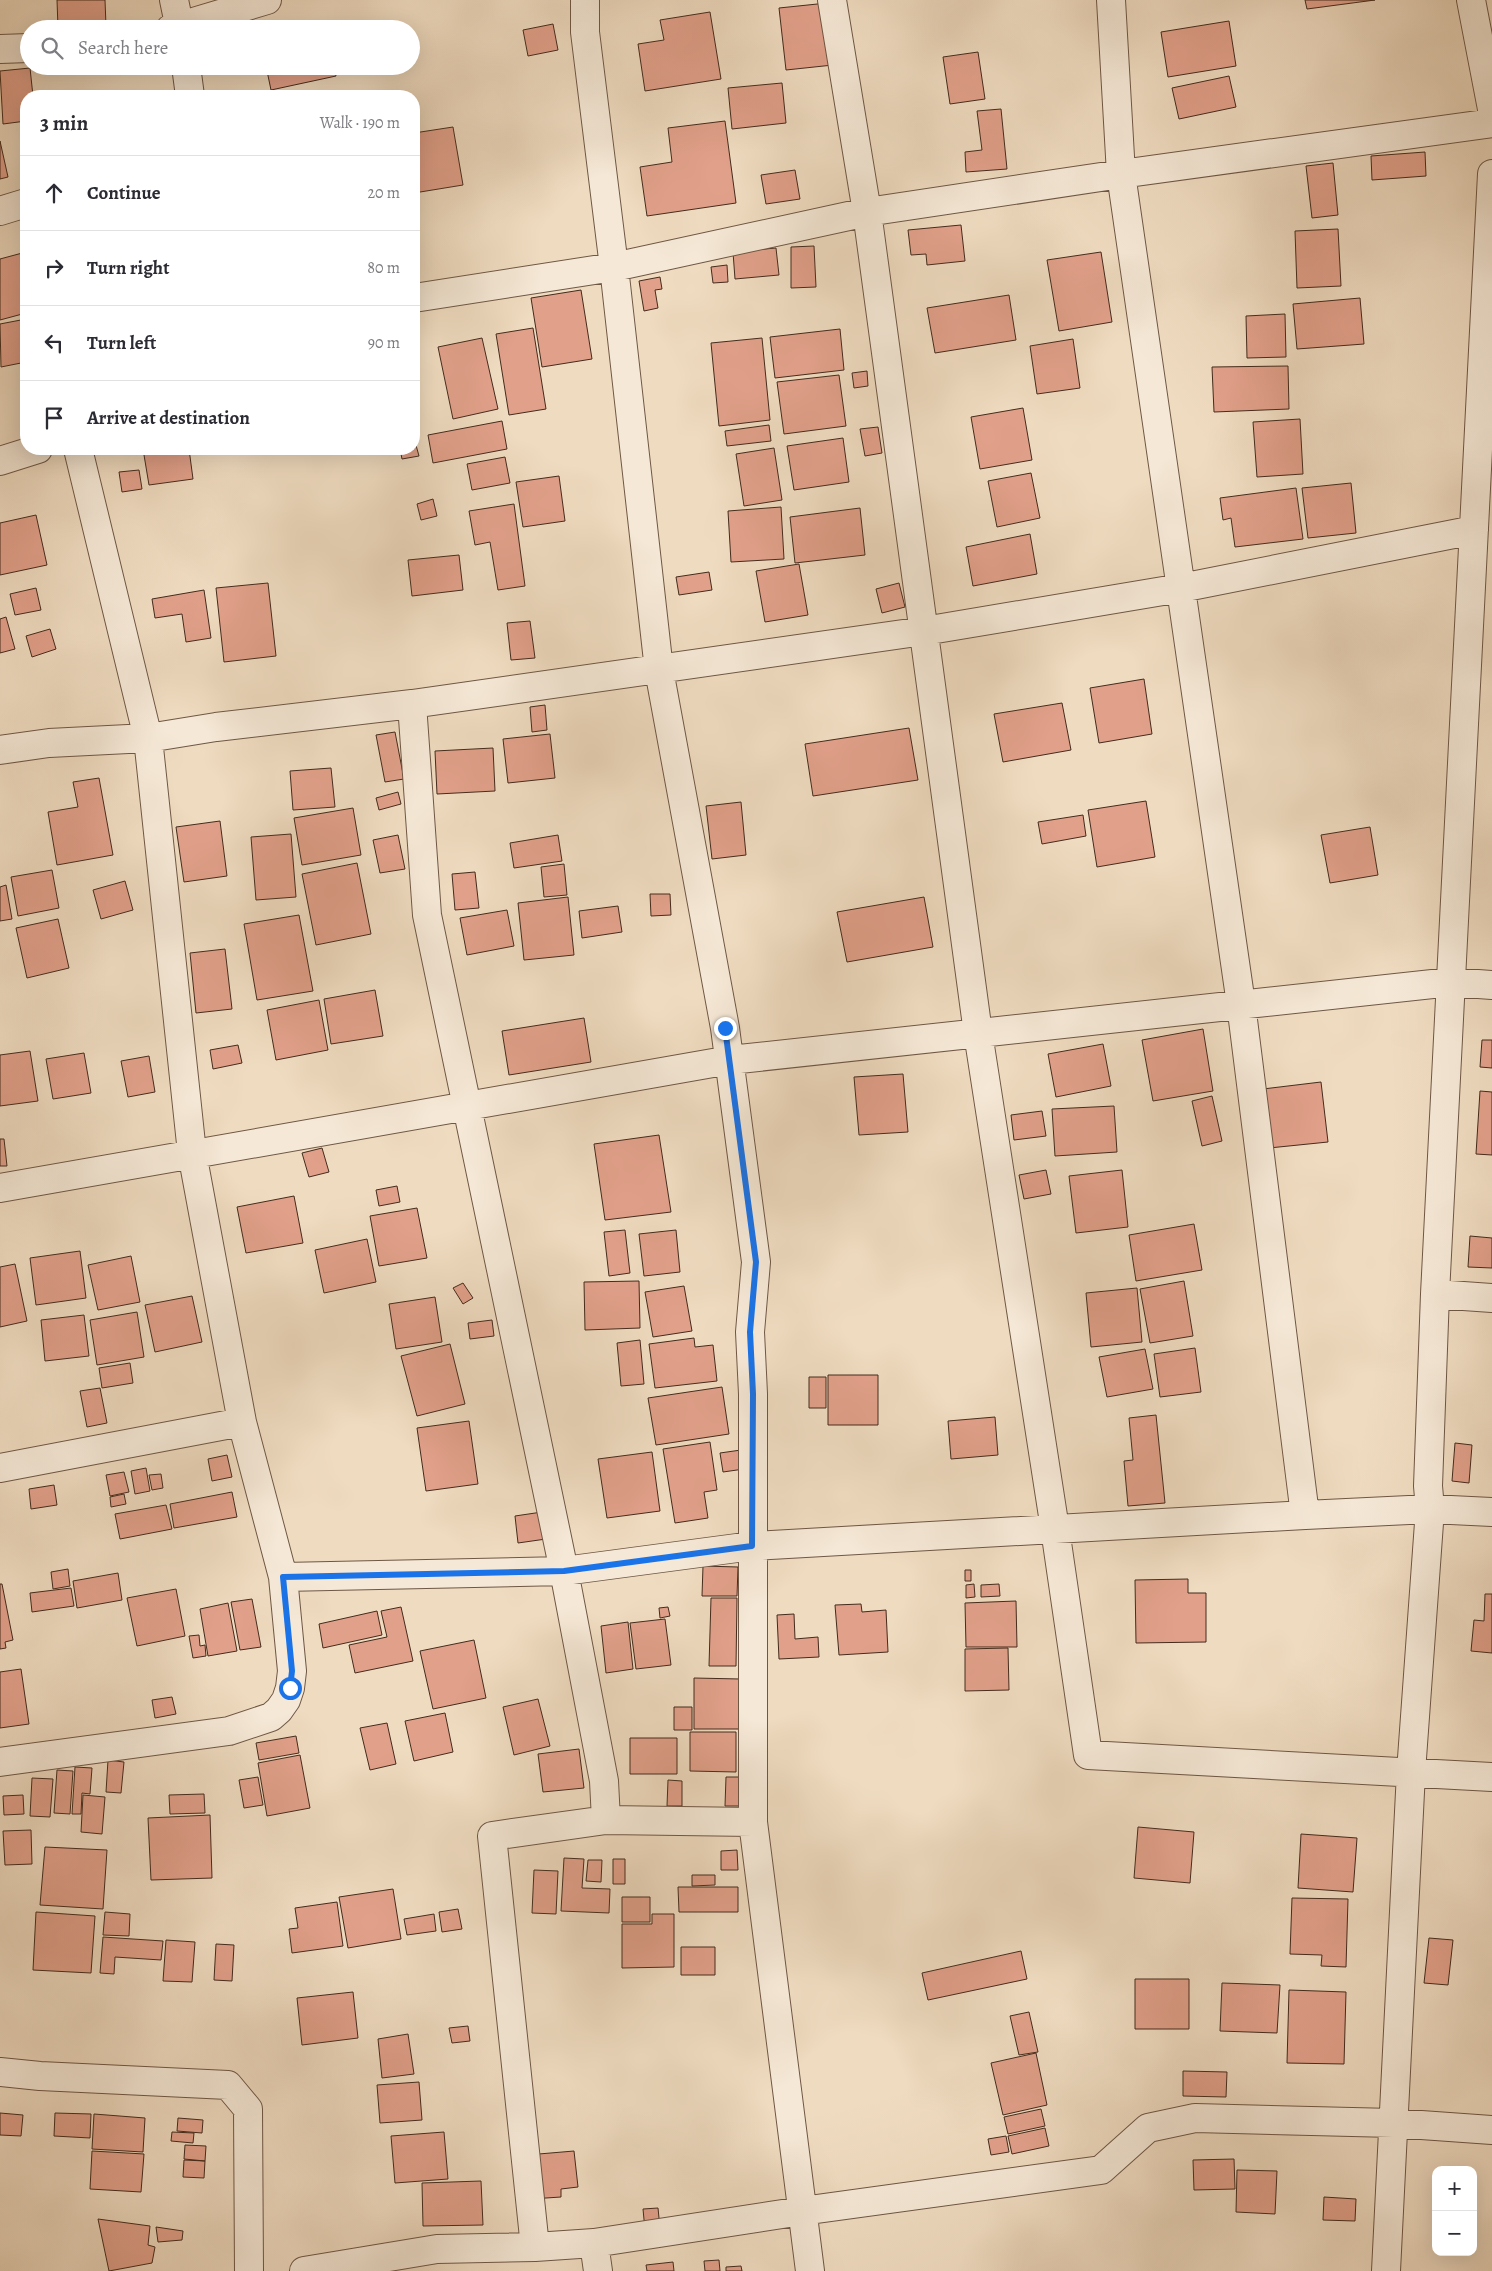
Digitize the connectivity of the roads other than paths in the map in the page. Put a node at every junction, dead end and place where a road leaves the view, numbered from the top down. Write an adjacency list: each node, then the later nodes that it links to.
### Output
1 (174, 0): 7 (street)
2 (267, 0): 8 (street)
3 (585, 0): 20 (street)
4 (832, 0): 19 (street)
5 (1110, 0): 15 (street)
6 (1471, 0): 13 (street)
7 (176, 20)
8 (203, 20)
9 (20, 48): 10 (street)
10 (0, 49)
11 (187, 75): 12 (street)
12 (189, 90)
13 (1492, 109)
14 (1492, 123): 15 (street)
15 (1121, 174): 19 (street); 26 (street)
16 (1492, 174): 25 (street)
17 (20, 205): 18 (street)
18 (0, 210)
19 (867, 212): 20 (street); 27 (street)
20 (614, 267): 21 (street); 28 (street)
21 (420, 297)
22 (20, 455): 24 (street)
23 (79, 455): 30 (street)
24 (0, 461)
25 (1474, 530): 26 (street); 32 (street)
26 (1181, 588): 27 (street); 34 (street)
27 (924, 631): 28 (street); 35 (street)
28 (659, 670): 29 (street); 36 (street)
29 (412, 704): 30 (street); 37 (street)
30 (148, 738): 31 (street); 38 (street)
31 (0, 750)
32 (1451, 982): 33 (street); 34 (street); 40 (street)
33 (1492, 985)
34 (1241, 1004): 35 (street); 46 (street)
35 (978, 1033): 36 (street); 47 (street)
36 (730, 1060): 37 (street); 48 (street)
37 (468, 1105): 38 (street); 49 (street)
38 (192, 1153): 39 (street); 42 (street)
39 (0, 1188)
40 (1435, 1294): 41 (street); 44 (street)
41 (1492, 1298)
42 (242, 1422): 43 (street); 50 (street)
43 (0, 1468)
44 (1430, 1509): 45 (street); 46 (street); 52 (street)
45 (1492, 1512)
46 (1305, 1515): 47 (street)
47 (1056, 1529): 48 (street); 52 (street)
48 (752, 1546): 49 (street); 55 (street)
49 (564, 1571): 50 (street); 54 (street)
50 (283, 1577): 51 (street)
51 (0, 1762)
52 (1410, 1772): 53 (street); 57 (street)
53 (1492, 1777)
54 (606, 1820): 55 (street); 61 (street)
55 (753, 1822): 59 (street)
56 (0, 2072): 62 (street)
57 (1393, 2123): 58 (street); 59 (street); 66 (street)
58 (1492, 2130)
59 (802, 2211): 60 (street); 65 (street)
60 (594, 2243): 61 (street); 64 (street)
61 (535, 2247): 63 (street)
62 (249, 2271)
63 (304, 2271)
64 (598, 2271)
65 (810, 2271)
66 (1386, 2271)

